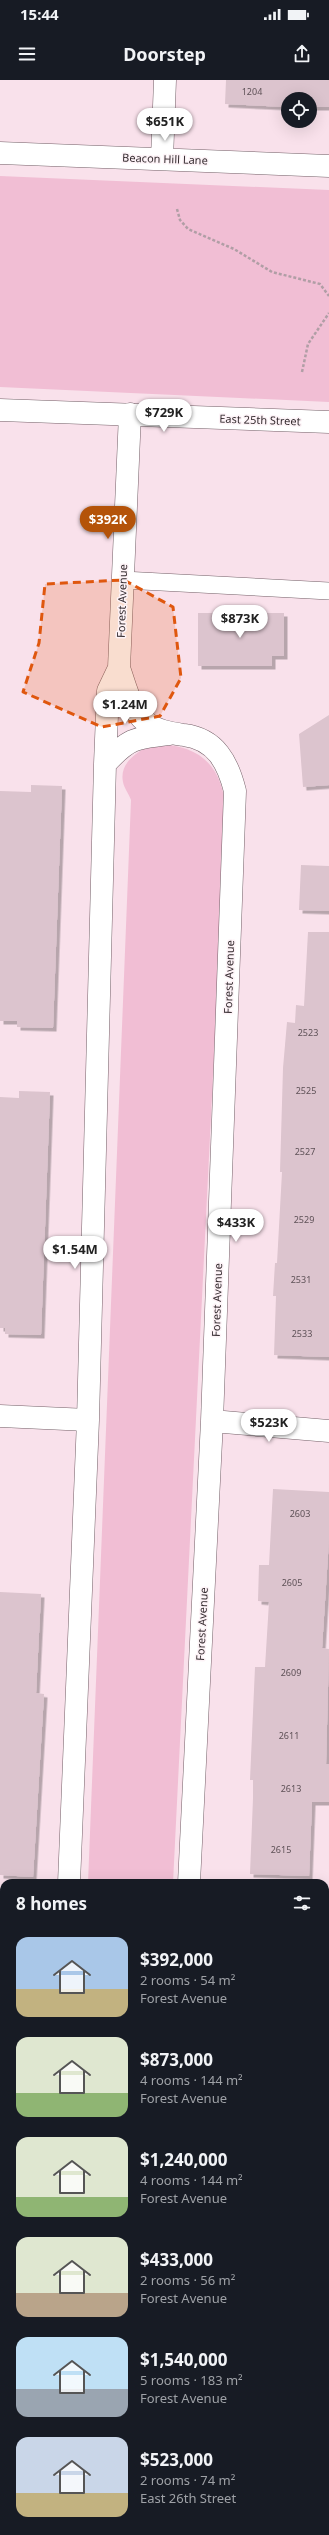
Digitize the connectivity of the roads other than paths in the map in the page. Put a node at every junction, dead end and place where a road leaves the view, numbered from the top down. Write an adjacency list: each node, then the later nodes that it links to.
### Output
1 (165, 80): 3 (street)
2 (0, 153): 3 (street, Beacon Hill Lane)
3 (162, 159): 4 (street, Beacon Hill Lane)
4 (329, 166)
5 (0, 410): 6 (street, East 25th Street)
6 (130, 414): 7 (street, East 25th Street); 8 (street, Forest Avenue)
7 (329, 422)
8 (123, 580): 9 (lane); 10 (street, Forest Avenue)
9 (329, 591)
10 (119, 668): 11 (street, Forest Avenue); 12 (street, Forest Avenue)
11 (169, 734): 12 (street, Forest Avenue); 15 (street, Forest Avenue)
12 (105, 764): 14 (street, Forest Avenue)
13 (0, 1416): 14 (street)
14 (88, 1420): 17 (street, Forest Avenue)
15 (212, 1422): 16 (street); 18 (street, Forest Avenue)
16 (329, 1431)
17 (69, 1879)
18 (188, 1879)

